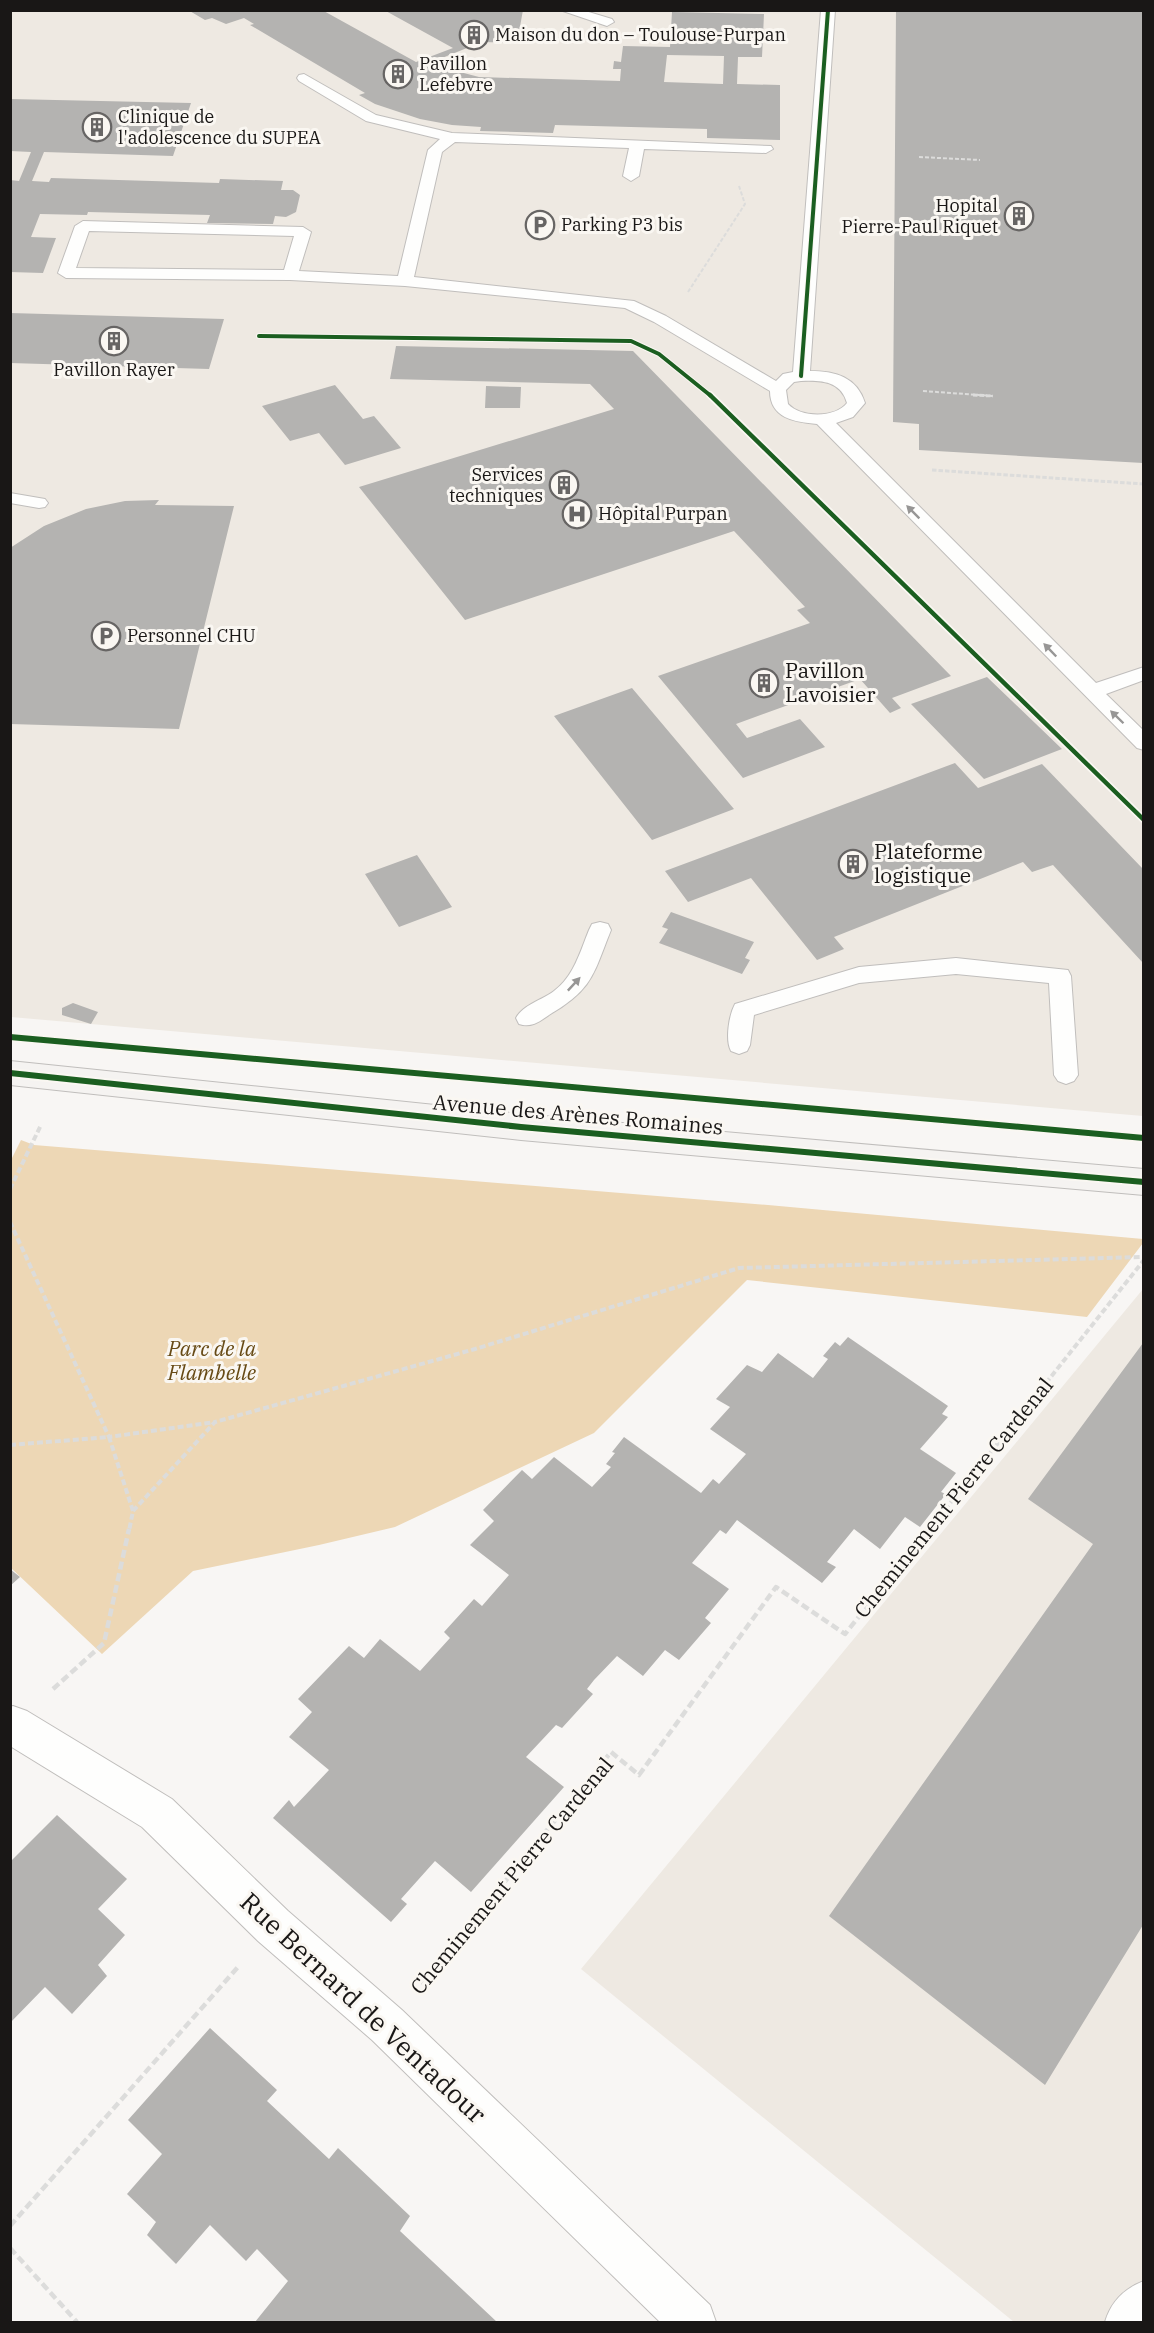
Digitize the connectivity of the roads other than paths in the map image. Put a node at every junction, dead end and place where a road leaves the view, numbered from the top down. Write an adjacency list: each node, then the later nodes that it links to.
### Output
1 (566, 10): 3 (lane)
2 (828, 10): 11 (lane)
3 (607, 22)
4 (304, 78): 5 (lane)
5 (452, 137): 6 (lane); 10 (lane)
6 (637, 144): 7 (lane); 8 (lane)
7 (766, 149)
8 (631, 176)
9 (290, 275): 9 (lane); 10 (lane)
10 (405, 281): 12 (lane)
11 (801, 376): 12 (lane); 13 (lane)
12 (778, 389): 13 (lane)
13 (821, 418): 17 (lane, one-way to 13)
14 (10, 498): 15 (lane)
15 (39, 503)
16 (1143, 673): 17 (lane)
17 (1091, 692): 18 (lane, one-way to 17)
18 (1143, 743)
19 (600, 930): 20 (lane, one-way to 19)
20 (527, 1018)
21 (739, 1045): 23 (lane)
22 (10, 1073): 24 (main road, Avenue des Arènes Romaines)
23 (1066, 1076)
24 (1143, 1182)
25 (12, 1726): 27 (street, Rue Bernard de Ventadour)
26 (1143, 2304): 28 (street)
27 (693, 2322)
28 (1128, 2322)

